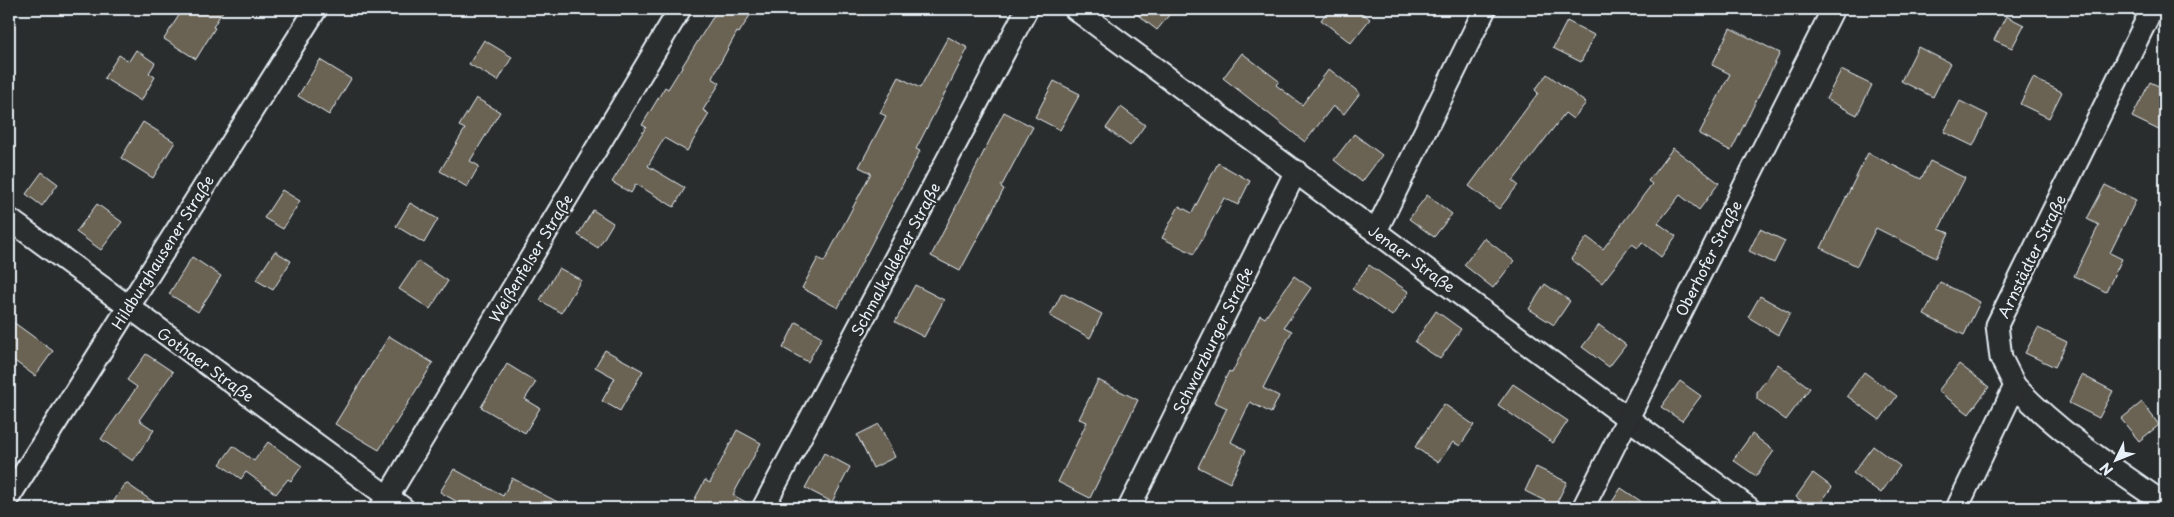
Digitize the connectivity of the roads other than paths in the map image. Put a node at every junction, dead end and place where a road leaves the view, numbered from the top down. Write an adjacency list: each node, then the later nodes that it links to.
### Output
1 (316, 9): 11 (street, Hildburghausener Straße)
2 (680, 9): 15 (street, Weißenfelser Straße)
3 (1027, 9): 17 (street, Schmalkaldener Straße)
4 (1075, 9): 8 (street, Jenaer Straße)
5 (1485, 9): 10 (street)
6 (1833, 9): 13 (street, Oberhofer Straße)
7 (2152, 9): 12 (street, Arnstädter Straße)
8 (1296, 171): 10 (street, Jenaer Straße); 18 (street, Schwarzburger Straße)
9 (9, 218): 11 (street, Gothaer Straße)
10 (1376, 231): 13 (street, Jenaer Straße)
11 (128, 307): 14 (street, Hildburghausener Straße); 15 (street, Gothaer Straße)
12 (2015, 386): 16 (street, Arnstädter Straße); 21 (street)
13 (1627, 420): 19 (street, Oberhofer Straße); 20 (street, Jenaer Straße)
14 (9, 497)
15 (390, 504)
16 (2165, 504)
17 (763, 508)
18 (1129, 508)
19 (1583, 508)
20 (1749, 508)
21 (1957, 508)

